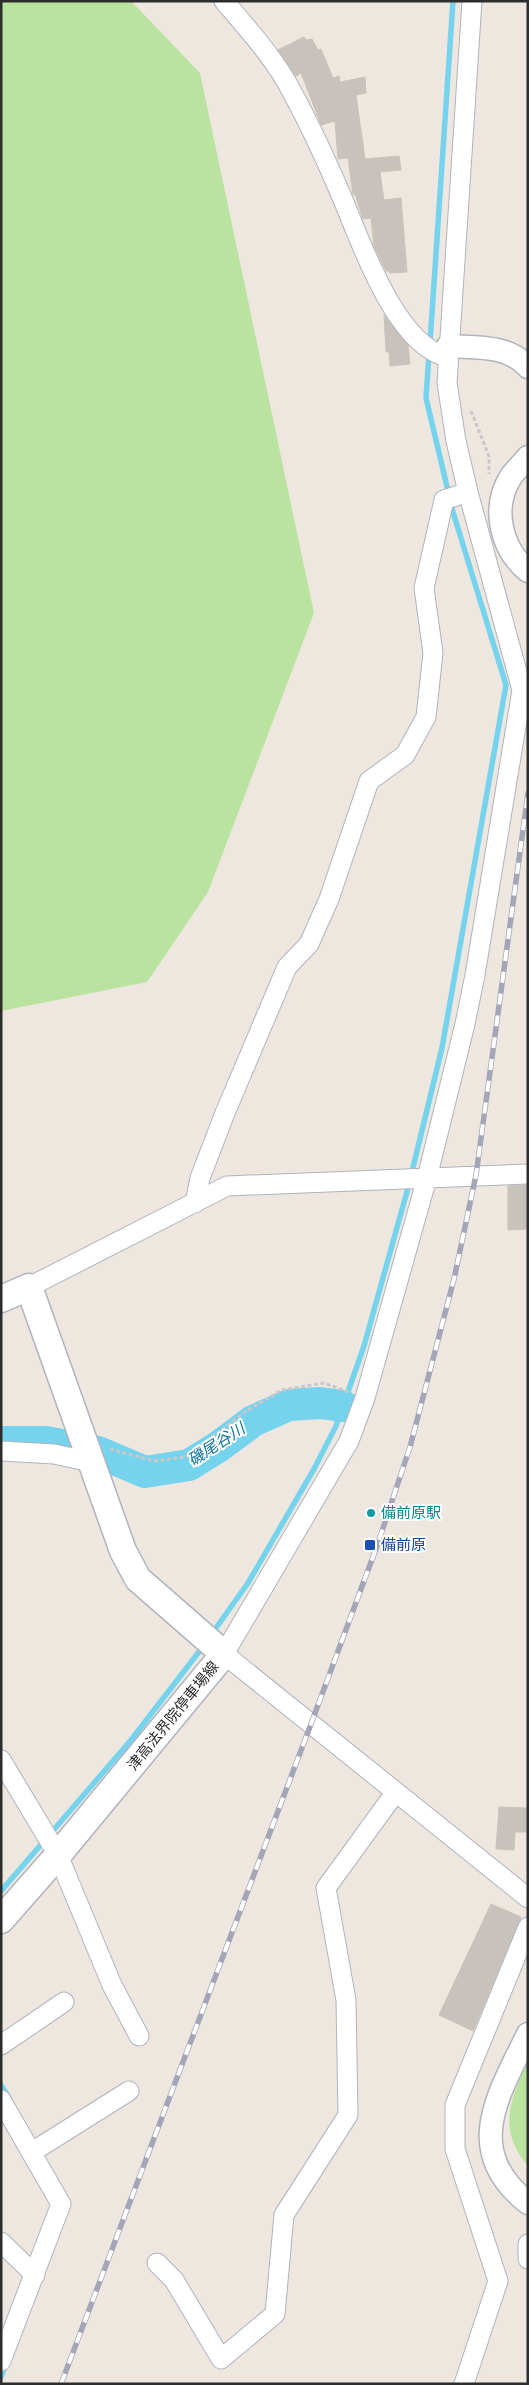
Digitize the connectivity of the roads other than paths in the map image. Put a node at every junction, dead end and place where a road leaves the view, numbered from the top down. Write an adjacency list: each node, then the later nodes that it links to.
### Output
1 (224, 1): 3 (street)
2 (472, 1): 3 (street)
3 (445, 353): 4 (street); 6 (street)
4 (528, 367)
5 (528, 457): 7 (street)
6 (456, 496): 9 (street); 10 (street)
7 (528, 571)
8 (528, 1174): 9 (street)
9 (416, 1179): 10 (street); 15 (street)
10 (195, 1203): 11 (street)
11 (29, 1287): 12 (main road); 14 (main road)
12 (1, 1299)
13 (1, 1451): 14 (street)
14 (88, 1453): 15 (main road)
15 (214, 1646): 17 (street); 18 (main road, 津高法界院停車場線)
16 (1, 1760): 18 (street)
17 (395, 1793): 19 (street); 33 (street)
18 (51, 1843): 20 (main road, 津高法界院停車場線); 24 (street)
19 (528, 1898)
20 (1, 1920)
21 (528, 1926): 36 (street)
22 (64, 2002): 25 (street)
23 (528, 2034): 29 (street)
24 (139, 2036)
25 (1, 2045)
26 (128, 2091): 28 (street)
27 (1, 2100): 28 (street)
28 (32, 2152): 34 (street)
29 (528, 2203)
30 (1, 2242): 34 (street)
31 (528, 2244): 32 (street)
32 (528, 2259)
33 (157, 2263)
34 (35, 2275): 35 (street)
35 (1, 2360)
36 (464, 2384)

